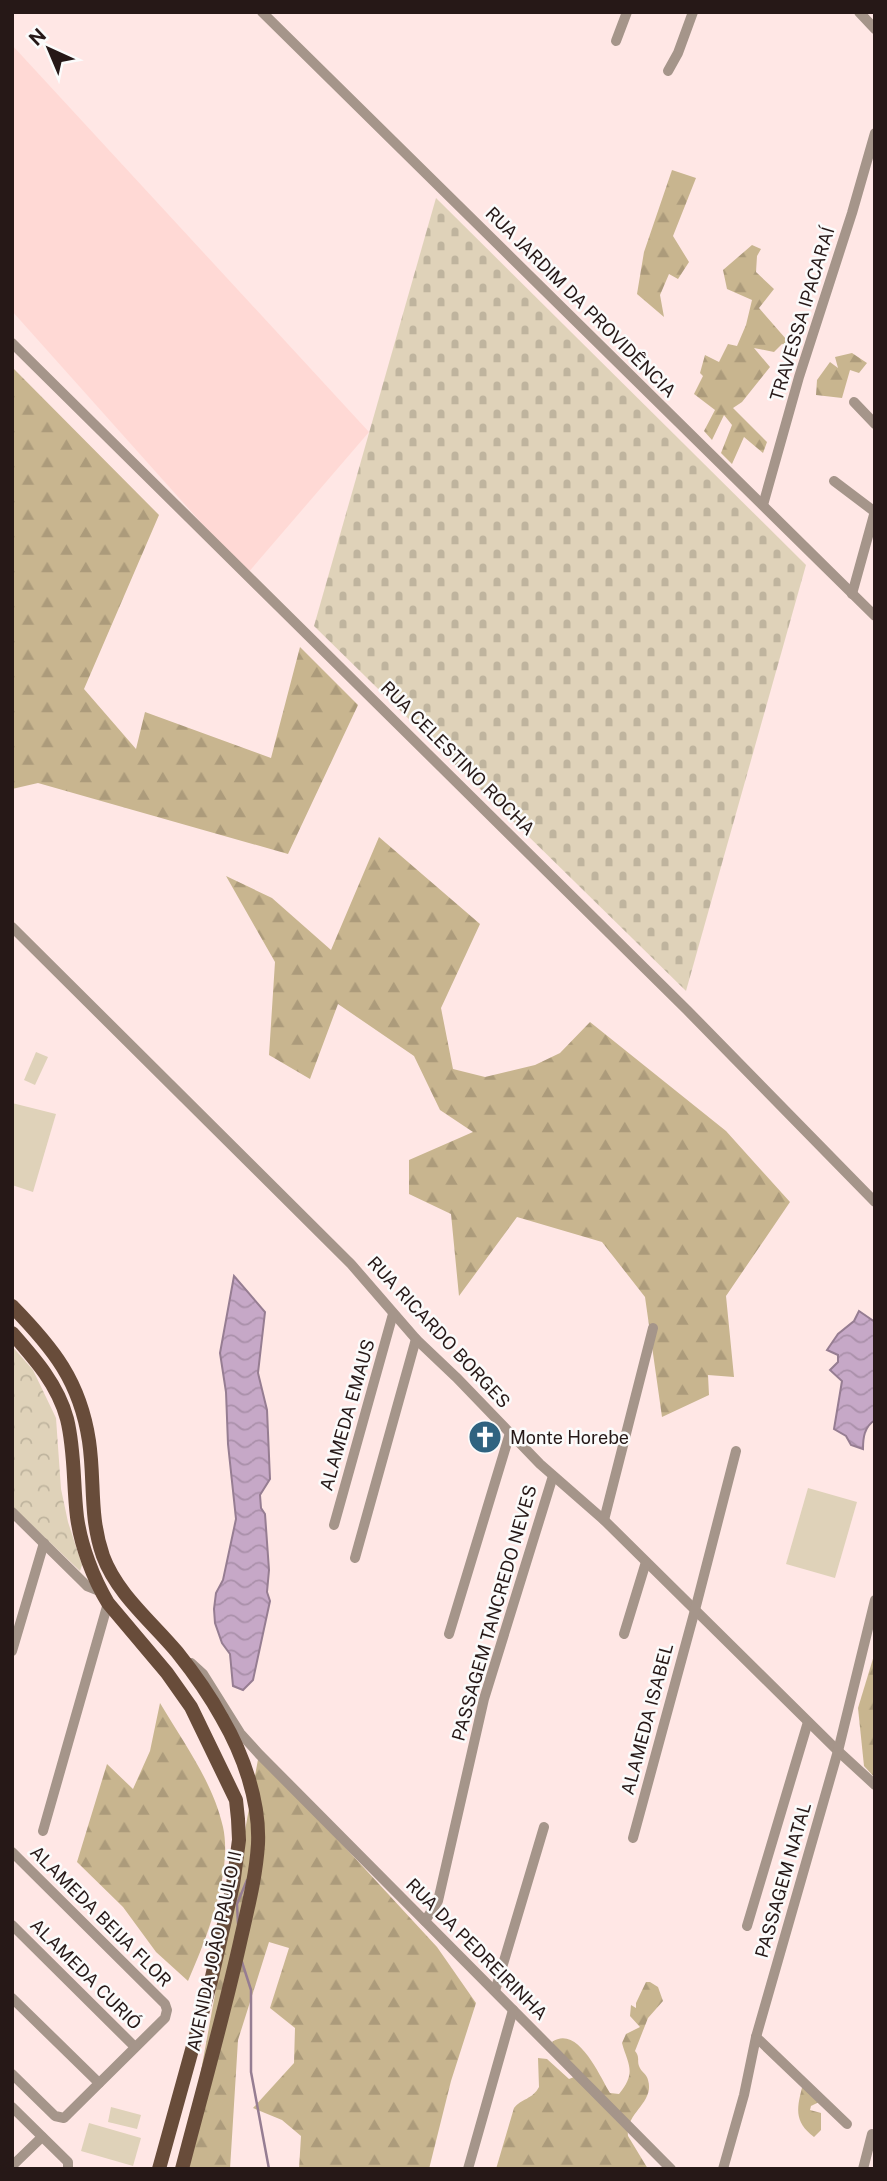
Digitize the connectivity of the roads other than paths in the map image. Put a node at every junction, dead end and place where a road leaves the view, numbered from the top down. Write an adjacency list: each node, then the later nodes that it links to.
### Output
1 (262, 12): 13 (street, RUA JARDIM DA PROVIDÊNCIA)
2 (627, 12): 6 (street)
3 (693, 12): 7 (street)
4 (859, 12): 5 (street)
5 (875, 29)
6 (616, 41)
7 (668, 71)
8 (875, 133): 13 (street, TRAVESSA IPACARAÍ)
9 (12, 343): 18 (street, RUA CELESTINO ROCHA)
10 (854, 402): 11 (street)
11 (875, 424)
12 (834, 481): 14 (street)
13 (763, 505): 15 (street, RUA JARDIM DA PROVIDÊNCIA)
14 (875, 512): 15 (street)
15 (852, 594): 16 (street, RUA JARDIM DA PROVIDÊNCIA)
16 (875, 616)
17 (12, 927): 20 (street, RUA RICARDO BORGES)
18 (875, 1202)
19 (12, 1306): 39 (main road, AVENIDA JOÃO PAULO II)
20 (393, 1314): 23 (street, RUA RICARDO BORGES); 29 (street, ALAMEDA EMAUS)
21 (653, 1328): 28 (street)
22 (12, 1333): 33 (main road, AVENIDA JOÃO PAULO II)
23 (416, 1339): 24 (street, RUA RICARDO BORGES); 31 (street)
24 (510, 1433): 26 (street, RUA RICARDO BORGES); 36 (street)
25 (736, 1451): 35 (street, ALAMEDA ISABEL)
26 (553, 1476): 28 (street, RUA RICARDO BORGES); 47 (street, PASSAGEM TANCREDO NEVES)
27 (12, 1512): 30 (street)
28 (604, 1520): 32 (street, RUA RICARDO BORGES)
29 (334, 1525)
30 (44, 1543): 33 (street); 38 (street)
31 (355, 1558)
32 (646, 1562): 35 (street, RUA RICARDO BORGES); 37 (street)
33 (105, 1598): 44 (street); 63 (main road, AVENIDA JOÃO PAULO II)
34 (875, 1600): 41 (street, PASSAGEM NATAL)
35 (695, 1610): 40 (street, RUA RICARDO BORGES); 45 (street, ALAMEDA ISABEL)
36 (449, 1634)
37 (624, 1634)
38 (12, 1651)
39 (177, 1653): 47 (street, RUA DA PEDREIRINHA); 64 (main road, AVENIDA JOÃO PAULO II)
40 (808, 1722): 41 (street, RUA RICARDO BORGES); 49 (street)
41 (838, 1751): 42 (street, RUA RICARDO BORGES); 53 (street, PASSAGEM NATAL)
42 (875, 1785)
43 (544, 1827): 50 (street)
44 (43, 1831)
45 (632, 1838)
46 (12, 1852): 54 (street, ALAMEDA BEIJA FLOR)
47 (425, 1921): 50 (street, RUA DA PEDREIRINHA)
48 (12, 1925): 54 (street, ALAMEDA CURIÓ)
49 (747, 1926)
50 (495, 1991): 52 (street, RUA DA PEDREIRINHA)
51 (12, 1998): 56 (street)
52 (513, 2010): 65 (street); 66 (street, RUA DA PEDREIRINHA)
53 (756, 2037): 58 (street); 67 (street, PASSAGEM NATAL)
54 (135, 2047): 56 (street)
55 (12, 2074): 56 (street)
56 (99, 2082)
57 (12, 2108): 60 (street)
58 (847, 2124)
59 (875, 2135): 68 (street)
60 (42, 2137): 61 (street); 62 (street)
61 (68, 2165)
62 (12, 2166)
63 (159, 2169)
64 (182, 2169)
65 (468, 2169)
66 (671, 2169)
67 (723, 2169)
68 (863, 2169)

